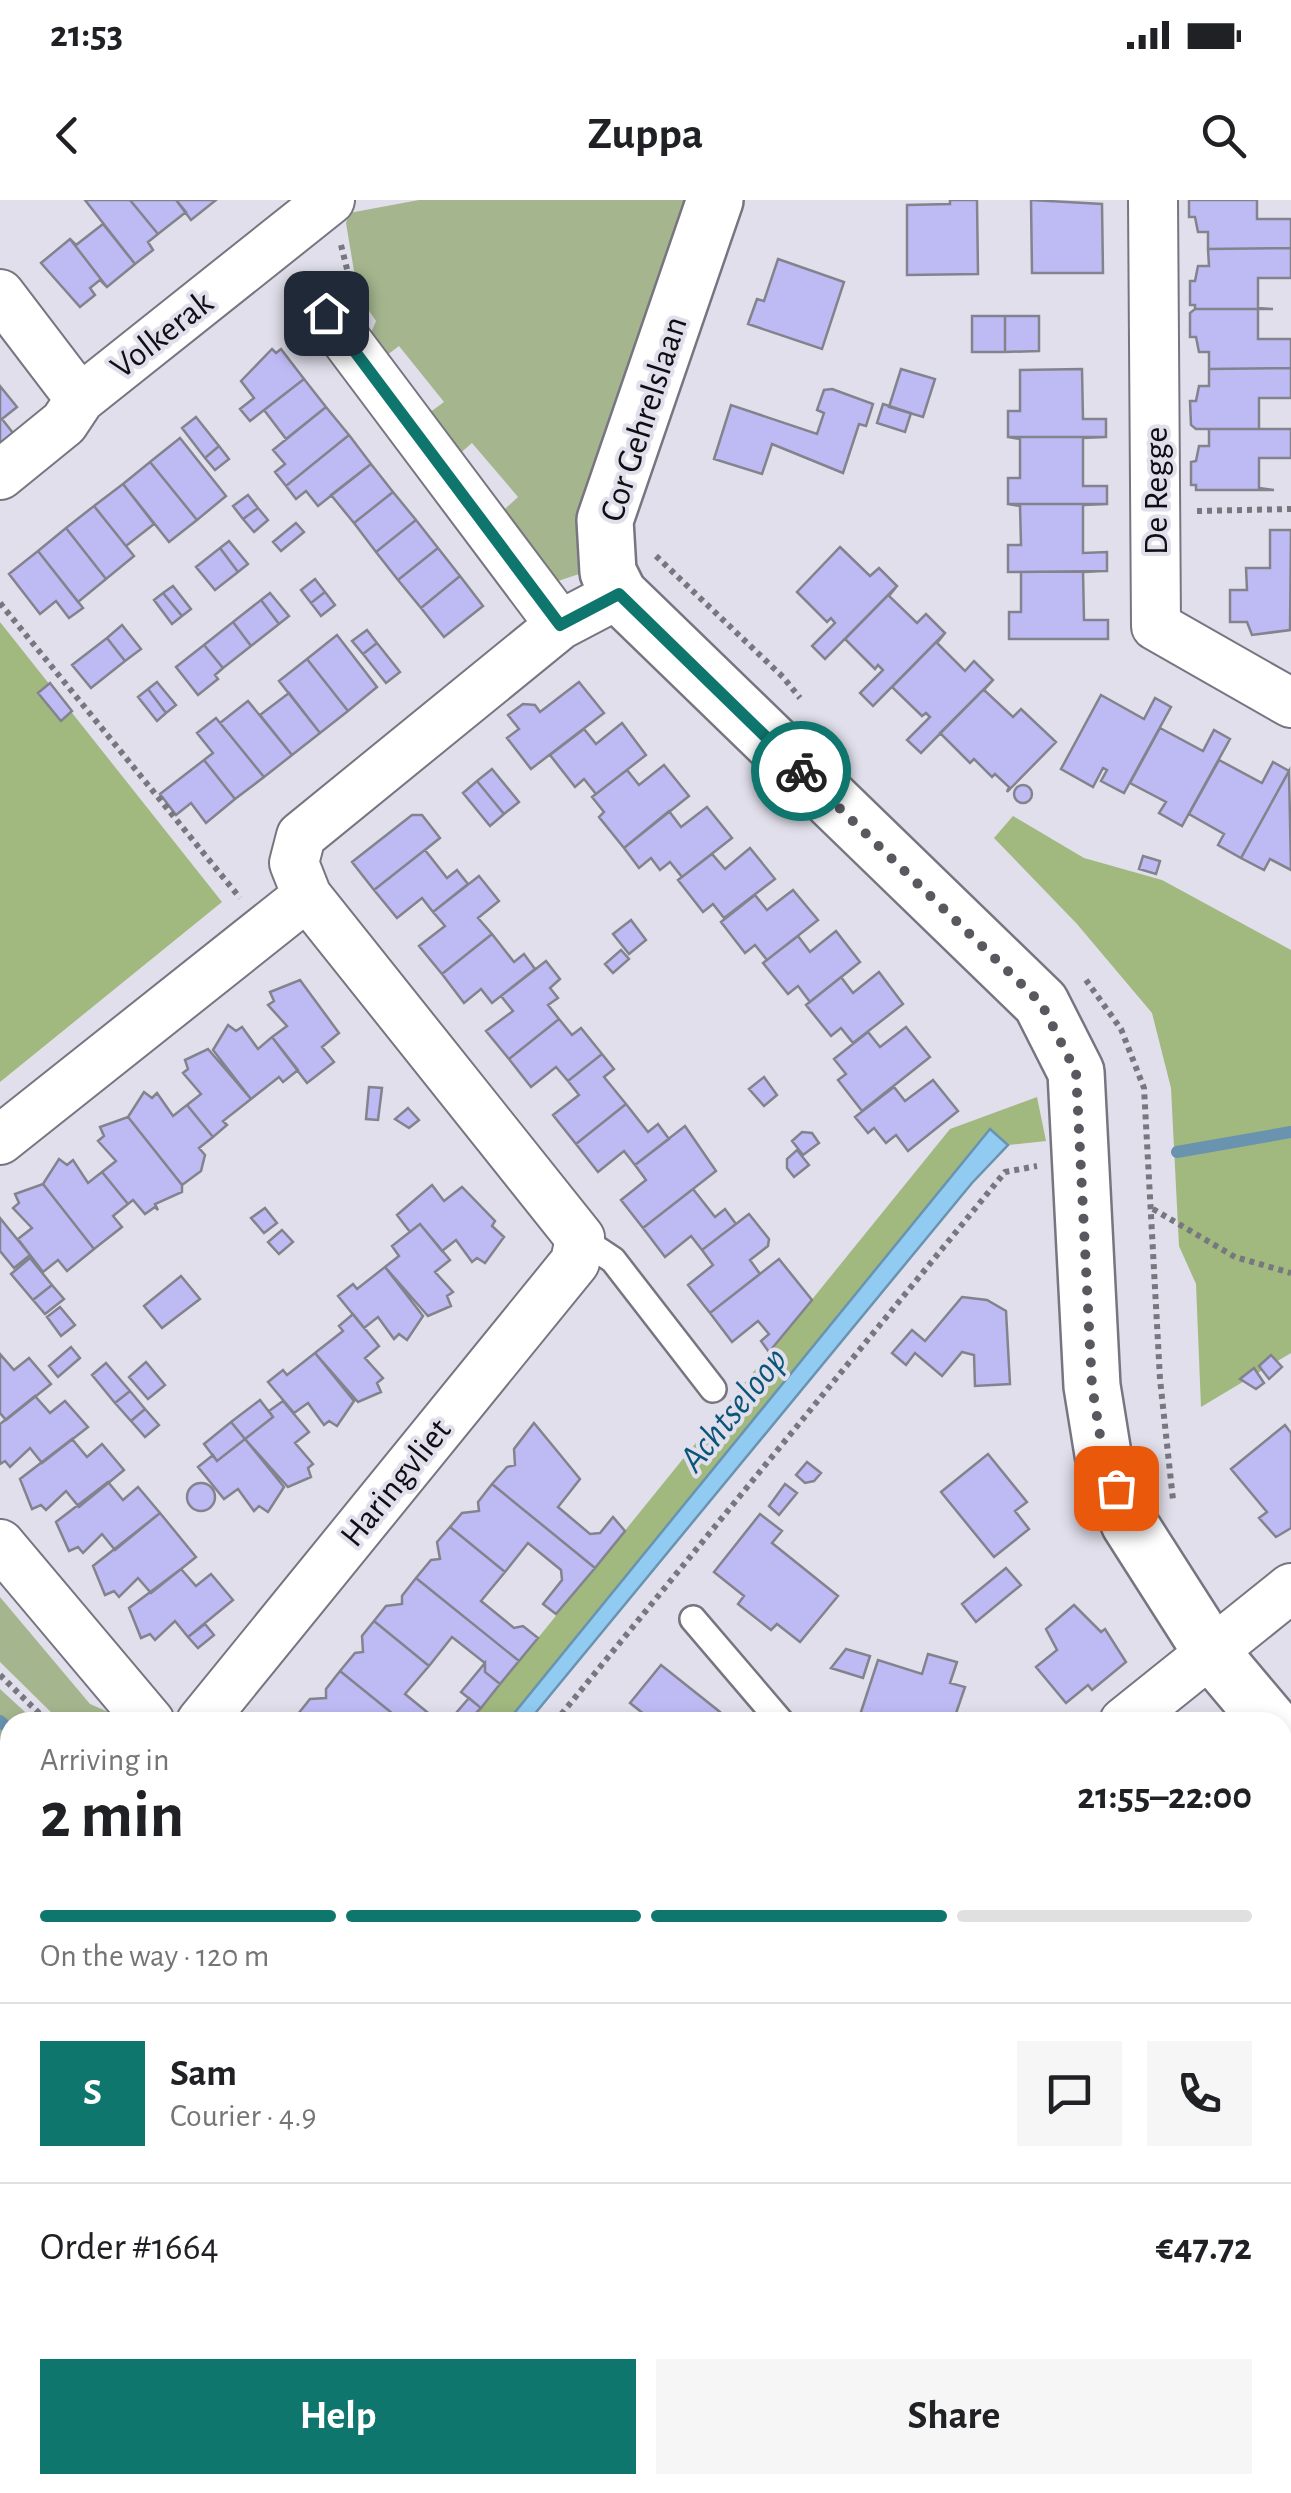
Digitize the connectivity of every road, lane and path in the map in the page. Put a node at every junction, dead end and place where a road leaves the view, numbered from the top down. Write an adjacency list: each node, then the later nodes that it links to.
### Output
1 (715, 200): 10 (street, Cor Gehrelslaan)
2 (1153, 200): 9 (street, De Regge)
3 (334, 216): 5 (path); 6 (street, Volkerak)
4 (0, 294): 6 (street)
5 (326, 313): 12 (street)
6 (80, 399): 7 (street, Volkerak)
7 (0, 475)
8 (1291, 509): 9 (path)
9 (1156, 512): 13 (street, De Regge)
10 (619, 594): 12 (street); 17 (street)
11 (0, 604): 15 (path)
12 (560, 625): 14 (street)
13 (1291, 703)
14 (307, 896): 15 (street); 19 (street)
15 (266, 930): 16 (street)
16 (0, 1140)
17 (1081, 1166): 25 (street); 30 (path)
18 (1152, 1209): 20 (path)
19 (580, 1238): 21 (lane); 29 (street, Haringvliet)
20 (1291, 1273)
21 (713, 1389)
22 (0, 1544): 28 (street)
23 (1291, 1588): 25 (street)
24 (693, 1619): 31 (lane)
25 (1212, 1653): 32 (street); 33 (street)
26 (0, 1675): 27 (path)
27 (38, 1712)
28 (142, 1712)
29 (209, 1712)
30 (564, 1712)
31 (772, 1712)
32 (1137, 1712)
33 (1262, 1712)

